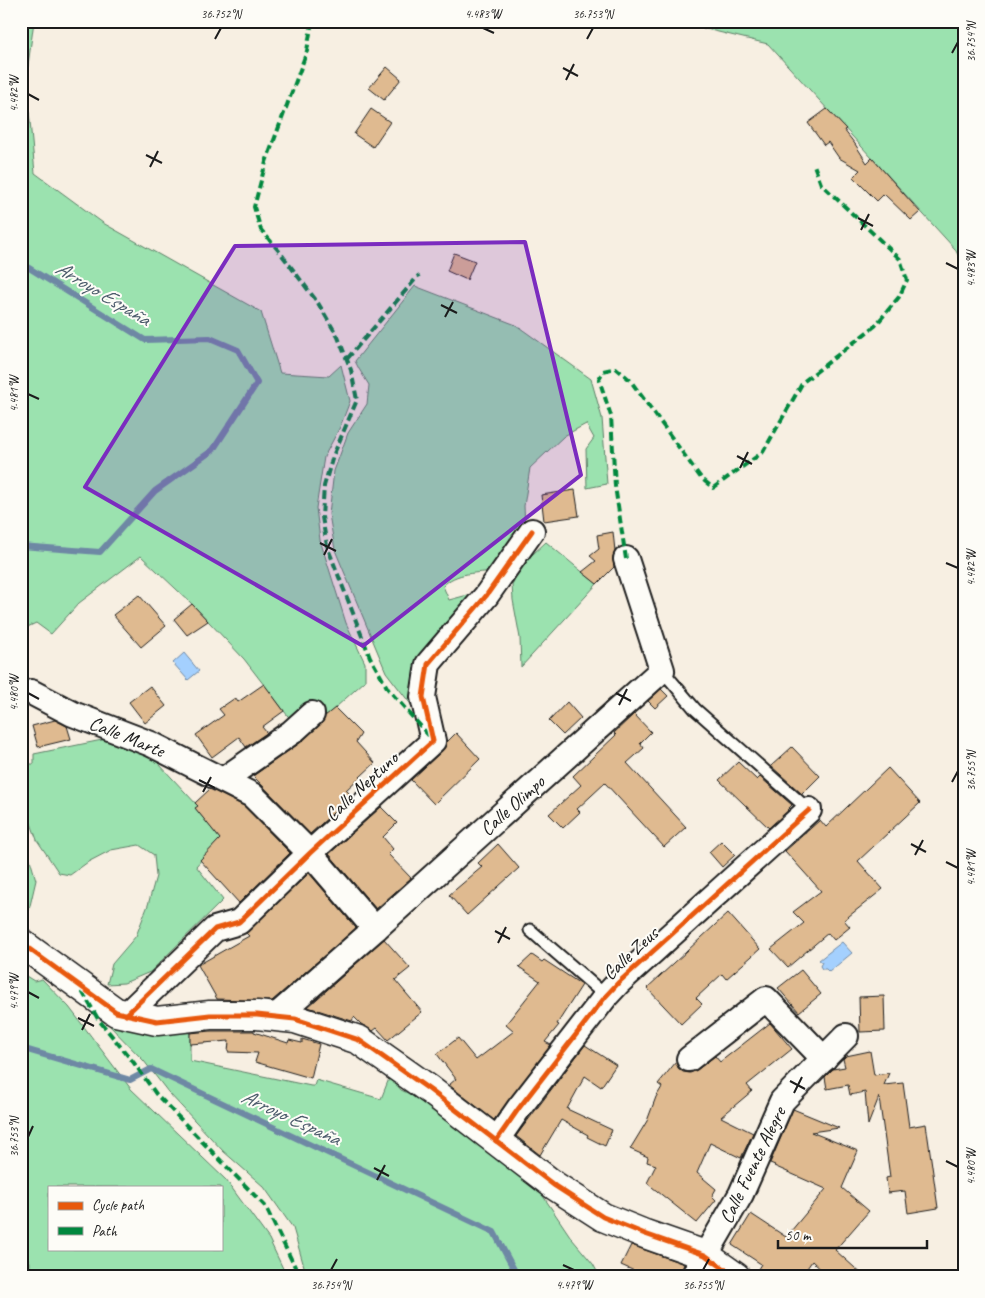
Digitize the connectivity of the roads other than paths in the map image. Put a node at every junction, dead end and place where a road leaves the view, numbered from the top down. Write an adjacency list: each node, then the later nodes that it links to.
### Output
1 (532, 531): 8 (street, Calle Neptuno)
2 (626, 559): 3 (street)
3 (662, 670): 7 (lane); 9 (street, Calle Olimpo)
4 (31, 692): 6 (street, Calle Marte)
5 (312, 714): 6 (street)
6 (223, 780): 8 (street, Calle Marte)
7 (809, 810): 12 (street, Calle Zeus)
8 (310, 853): 9 (street, Calle Marte); 13 (street, Calle Neptuno)
9 (375, 929): 14 (street, Calle Olimpo)
10 (530, 930): 12 (lane)
11 (21, 943): 13 (street)
12 (606, 996): 18 (street, Calle Zeus)
13 (126, 1015): 14 (street)
14 (275, 1017): 18 (street)
15 (846, 1036): 16 (street, Calle Fuente Alegre)
16 (824, 1059): 17 (street); 19 (street, Calle Fuente Alegre)
17 (690, 1060)
18 (496, 1141): 19 (street)
19 (699, 1266): 20 (street)
20 (736, 1277)

